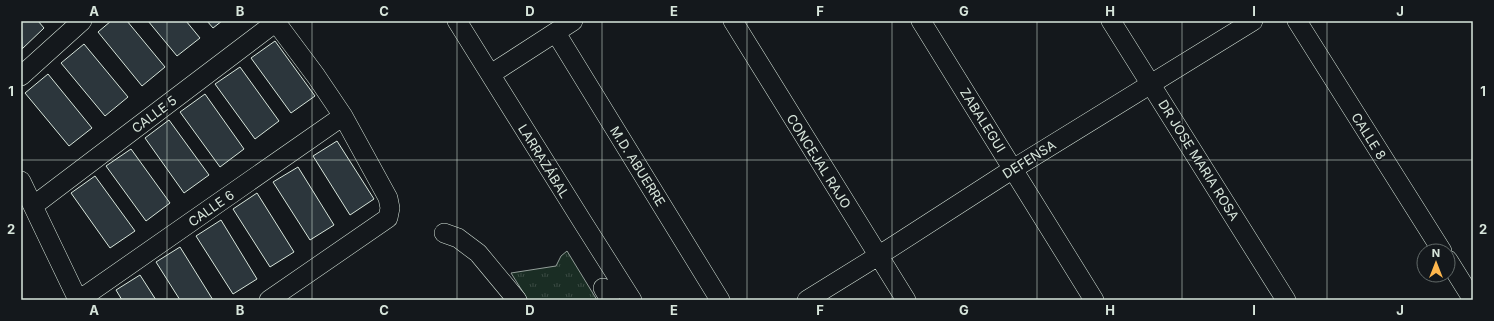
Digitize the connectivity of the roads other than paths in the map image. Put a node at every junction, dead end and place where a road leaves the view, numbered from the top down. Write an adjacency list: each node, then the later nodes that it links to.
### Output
1 (82, 21): 12 (street)
2 (457, 21): 11 (street, LARRAZÁBAL)
3 (573, 21): 10 (street)
4 (732, 21): 20 (street, CONCEJAL RAJO)
5 (921, 21): 15 (street, ZABALEGUI)
6 (1111, 21): 13 (street, DR JOSE MARIA ROSA)
7 (1253, 21): 13 (street, DEFENSA)
8 (1296, 21): 19 (street, CALLE 8)
9 (275, 22): 14 (street); 17 (street, CALLE 5)
10 (556, 33): 11 (street); 27 (street, M.D. ABUERRE)
11 (491, 74): 26 (street, LARRAZÁBAL)
12 (21, 76)
13 (1151, 84): 15 (street, DEFENSA); 31 (street, DR JOSE MARIA ROSA)
14 (343, 116): 22 (street); 24 (street, CALLE 6)
15 (1013, 169): 20 (street, DEFENSA); 30 (street, ZABALEGUI)
16 (21, 181): 17 (street)
17 (33, 206): 24 (street)
18 (444, 233): 25 (street)
19 (1437, 243)
20 (878, 256): 28 (street, DEFENSA); 29 (street, CONCEJAL RAJO)
21 (1456, 273): 23 (street)
22 (279, 297)
23 (1472, 299)
24 (78, 300)
25 (517, 300)
26 (632, 300)
27 (720, 300)
28 (806, 300)
29 (906, 300)
30 (1094, 300)
31 (1286, 300)

